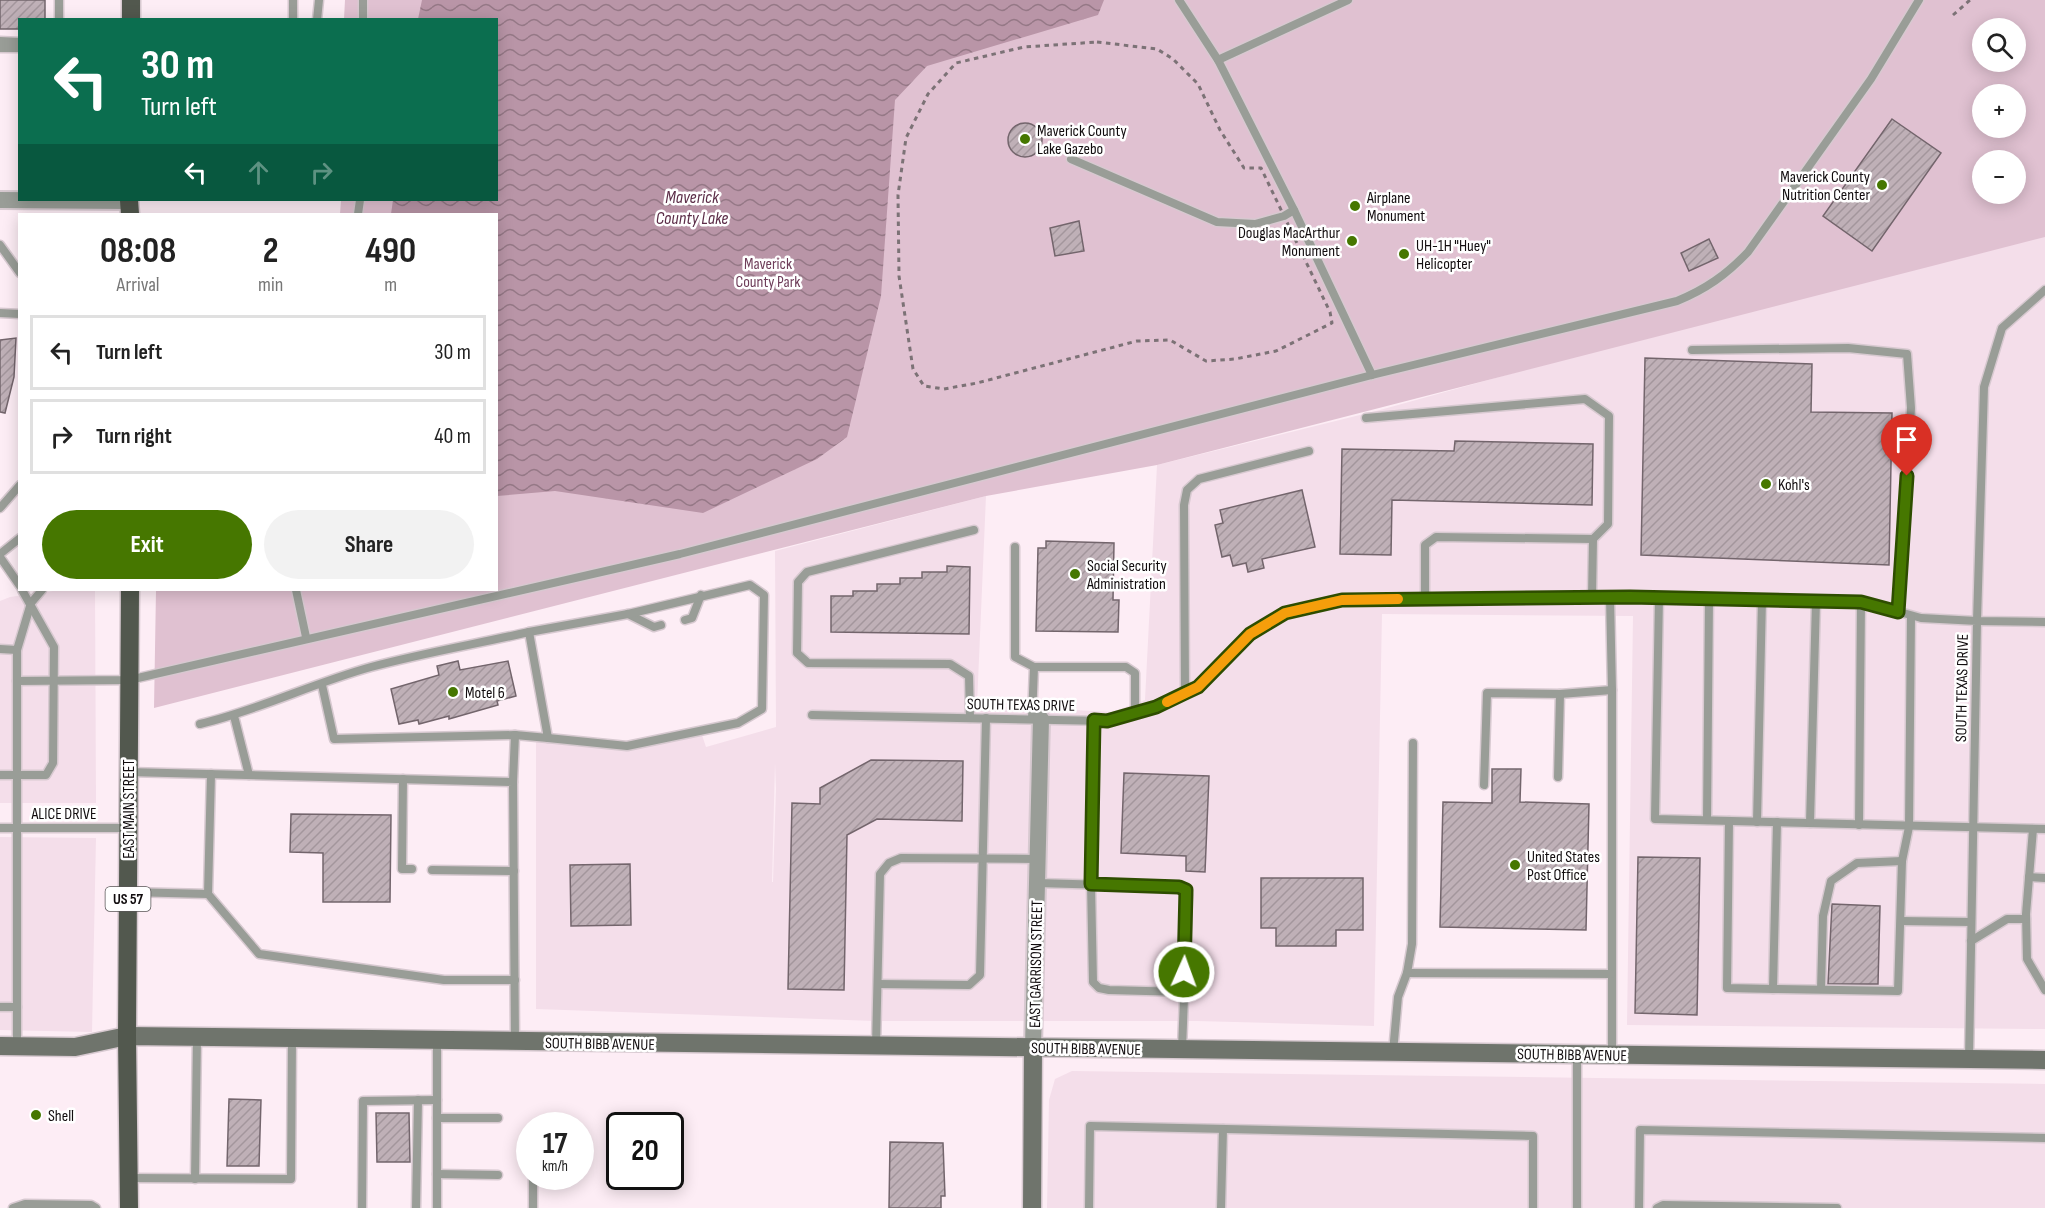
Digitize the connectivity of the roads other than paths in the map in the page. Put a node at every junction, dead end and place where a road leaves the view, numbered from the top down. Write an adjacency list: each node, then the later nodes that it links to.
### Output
1 (59, 0): 9 (lane)
2 (131, 0): 10 (main road)
3 (293, 0): 11 (lane)
4 (318, 0): 12 (lane)
5 (363, 0): 13 (lane)
6 (1179, 0): 18 (lane)
7 (1348, 0): 18 (lane)
8 (1919, 0): 31 (lane)
9 (59, 18)
10 (131, 18)
11 (293, 18)
12 (317, 18)
13 (363, 18)
14 (0, 41): 15 (lane)
15 (18, 42)
16 (0, 48): 17 (lane)
17 (18, 48)
18 (1218, 60): 24 (lane)
19 (1071, 159): 24 (lane)
20 (0, 200): 21 (street)
21 (18, 201)
22 (26, 201): 23 (street)
23 (129, 205)
24 (1294, 210): 31 (lane)
25 (2, 249): 26 (lane)
26 (18, 270)
27 (2045, 290): 61 (lane)
28 (0, 313): 29 (lane)
29 (18, 314)
30 (1692, 350): 57 (lane)
31 (1372, 375): 65 (lane)
32 (1366, 418): 38 (lane)
33 (1309, 451): 74 (lane)
34 (18, 490): 35 (lane)
35 (0, 508)
36 (974, 530): 79 (lane)
37 (18, 539): 40 (lane)
38 (1593, 539): 48 (lane); 51 (lane)
39 (1015, 547): 68 (lane)
40 (0, 555): 41 (lane)
41 (4, 572): 42 (lane)
42 (18, 585)
43 (23, 591): 56 (lane)
44 (41, 591): 56 (lane)
45 (130, 591): 69 (main road, EAST MAIN STREET / US 57)
46 (296, 591): 65 (lane)
47 (700, 595): 58 (lane); 60 (lane); 85 (lane)
48 (1592, 597): 49 (lane, SOUTH TEXAS DRIVE); 51 (lane, SOUTH TEXAS DRIVE)
49 (1610, 597): 50 (lane, SOUTH TEXAS DRIVE); 73 (lane)
50 (1659, 597): 52 (lane, SOUTH TEXAS DRIVE); 96 (lane)
51 (1425, 599): 74 (lane, SOUTH TEXAS DRIVE)
52 (1709, 599): 53 (lane, SOUTH TEXAS DRIVE); 96 (lane)
53 (1762, 600): 54 (lane, SOUTH TEXAS DRIVE); 98 (lane)
54 (1816, 601): 55 (lane, SOUTH TEXAS DRIVE); 100 (lane)
55 (1861, 602): 57 (lane, SOUTH TEXAS DRIVE); 101 (lane)
56 (31, 603): 67 (lane); 71 (lane)
57 (1898, 612): 59 (lane, SOUTH TEXAS DRIVE)
58 (628, 614): 63 (lane); 64 (lane)
59 (1911, 616): 61 (lane, SOUTH TEXAS DRIVE); 102 (lane)
60 (685, 620)
61 (1977, 621): 62 (lane); 106 (lane, SOUTH TEXAS DRIVE)
62 (2045, 622)
63 (661, 625)
64 (529, 632): 72 (lane); 85 (lane)
65 (306, 637): 69 (lane)
66 (0, 649): 67 (lane)
67 (17, 650): 70 (lane)
68 (1034, 667): 76 (lane); 81 (lane)
69 (129, 680): 71 (lane); 87 (main road, EAST MAIN STREET / US 57)
70 (17, 681): 71 (lane); 90 (lane)
71 (54, 681): 90 (lane)
72 (322, 685): 78 (lane); 84 (lane)
73 (1612, 690): 75 (lane); 126 (lane)
74 (1185, 693): 76 (lane, SOUTH TEXAS DRIVE)
75 (1560, 694): 92 (lane); 95 (lane)
76 (1135, 712): 82 (lane, SOUTH TEXAS DRIVE)
77 (812, 715): 79 (lane, SOUTH TEXAS DRIVE)
78 (234, 716): 83 (lane); 91 (lane)
79 (970, 718): 80 (lane, SOUTH TEXAS DRIVE)
80 (986, 718): 81 (lane, SOUTH TEXAS DRIVE); 109 (lane)
81 (1037, 719): 82 (lane, SOUTH TEXAS DRIVE); 110 (street, EAST GARRISON STREET)
82 (1094, 720): 118 (lane)
83 (200, 724)
84 (515, 735): 85 (lane); 94 (lane)
85 (548, 738)
86 (1413, 743): 125 (lane)
87 (129, 772): 88 (lane); 105 (main road, EAST MAIN STREET / US 57)
88 (211, 774): 91 (lane); 120 (lane)
89 (0, 775): 90 (lane)
90 (17, 775): 104 (lane)
91 (249, 775): 93 (lane)
92 (1558, 777)
93 (403, 779): 94 (lane); 112 (lane)
94 (513, 782): 114 (lane)
95 (1484, 785)
96 (1707, 820): 97 (lane)
97 (1729, 821): 98 (lane); 129 (lane)
98 (1757, 822): 99 (lane)
99 (1777, 822): 100 (lane); 129 (lane)
100 (1810, 823): 101 (lane)
101 (1859, 825): 102 (lane)
102 (1909, 827): 106 (lane); 111 (lane)
103 (0, 828): 104 (lane, ALICE DRIVE)
104 (18, 828): 105 (lane, ALICE DRIVE); 134 (lane)
105 (128, 828): 119 (main road, EAST MAIN STREET / US 57)
106 (1973, 829): 107 (lane); 123 (lane, SOUTH TEXAS DRIVE)
107 (2033, 829): 108 (lane); 115 (lane)
108 (2045, 829)
109 (983, 859): 110 (lane); 128 (lane); 128 (lane)
110 (1037, 860): 117 (street, EAST GARRISON STREET)
111 (1902, 861): 122 (lane); 130 (lane)
112 (412, 869)
113 (432, 870): 114 (lane)
114 (514, 871): 127 (lane)
115 (2029, 877): 116 (lane); 121 (lane)
116 (2045, 878)
117 (1037, 884): 118 (lane); 142 (street, EAST GARRISON STREET)
118 (1091, 884): 132 (lane); 132 (lane)
119 (128, 892): 120 (lane); 135 (main road, EAST MAIN STREET / US 57)
120 (208, 894): 127 (lane)
121 (2026, 919): 124 (lane); 131 (lane)
122 (1901, 921): 123 (lane); 130 (lane)
123 (1971, 922): 124 (lane, SOUTH TEXAS DRIVE)
124 (1971, 941): 147 (lane, SOUTH TEXAS DRIVE)
125 (1407, 973): 126 (lane); 144 (lane)
126 (1611, 974): 146 (lane)
127 (514, 980): 139 (lane)
128 (878, 984): 141 (lane)
129 (1773, 989): 130 (lane)
130 (1821, 990)
131 (2045, 990)
132 (1183, 992): 143 (lane)
133 (0, 1007): 134 (lane)
134 (17, 1007): 140 (lane)
135 (127, 1036): 136 (main road, SOUTH BIBB AVENUE); 140 (main road, SOUTH BIBB AVENUE); 157 (main road, EAST MAIN STREET / US 57)
136 (197, 1037): 137 (main road, SOUTH BIBB AVENUE); 158 (lane)
137 (292, 1039): 138 (main road, SOUTH BIBB AVENUE); 158 (lane)
138 (437, 1041): 139 (main road, SOUTH BIBB AVENUE); 150 (lane)
139 (515, 1042): 141 (main road, SOUTH BIBB AVENUE)
140 (8, 1046)
141 (876, 1046): 142 (main road, SOUTH BIBB AVENUE)
142 (1033, 1047): 143 (main road, SOUTH BIBB AVENUE); 167 (main road, EAST GARRISON STREET)
143 (1182, 1049): 144 (main road, SOUTH BIBB AVENUE)
144 (1393, 1052): 145 (main road, SOUTH BIBB AVENUE)
145 (1577, 1055): 146 (main road, SOUTH BIBB AVENUE); 171 (lane)
146 (1612, 1055): 147 (main road, SOUTH BIBB AVENUE)
147 (1969, 1059): 148 (main road, SOUTH BIBB AVENUE)
148 (2045, 1060)
149 (418, 1100): 150 (lane); 163 (lane); 164 (lane)
150 (437, 1100): 151 (lane)
151 (437, 1118): 152 (lane); 155 (lane)
152 (498, 1118)
153 (1222, 1129): 168 (lane); 169 (lane); 170 (lane)
154 (2045, 1138): 172 (lane)
155 (437, 1174): 156 (lane); 165 (lane)
156 (498, 1175)
157 (129, 1178): 158 (lane); 162 (main road, EAST MAIN STREET / US 57)
158 (195, 1179)
159 (533, 1190): 166 (lane)
160 (13, 1208): 161 (lane)
161 (96, 1208)
162 (129, 1208)
163 (362, 1208)
164 (416, 1208)
165 (437, 1208)
166 (533, 1208)
167 (1032, 1208)
168 (1089, 1208)
169 (1221, 1208)
170 (1533, 1208)
171 (1576, 1208)
172 (1639, 1208)
173 (1657, 1208): 174 (lane)
174 (1837, 1208)

